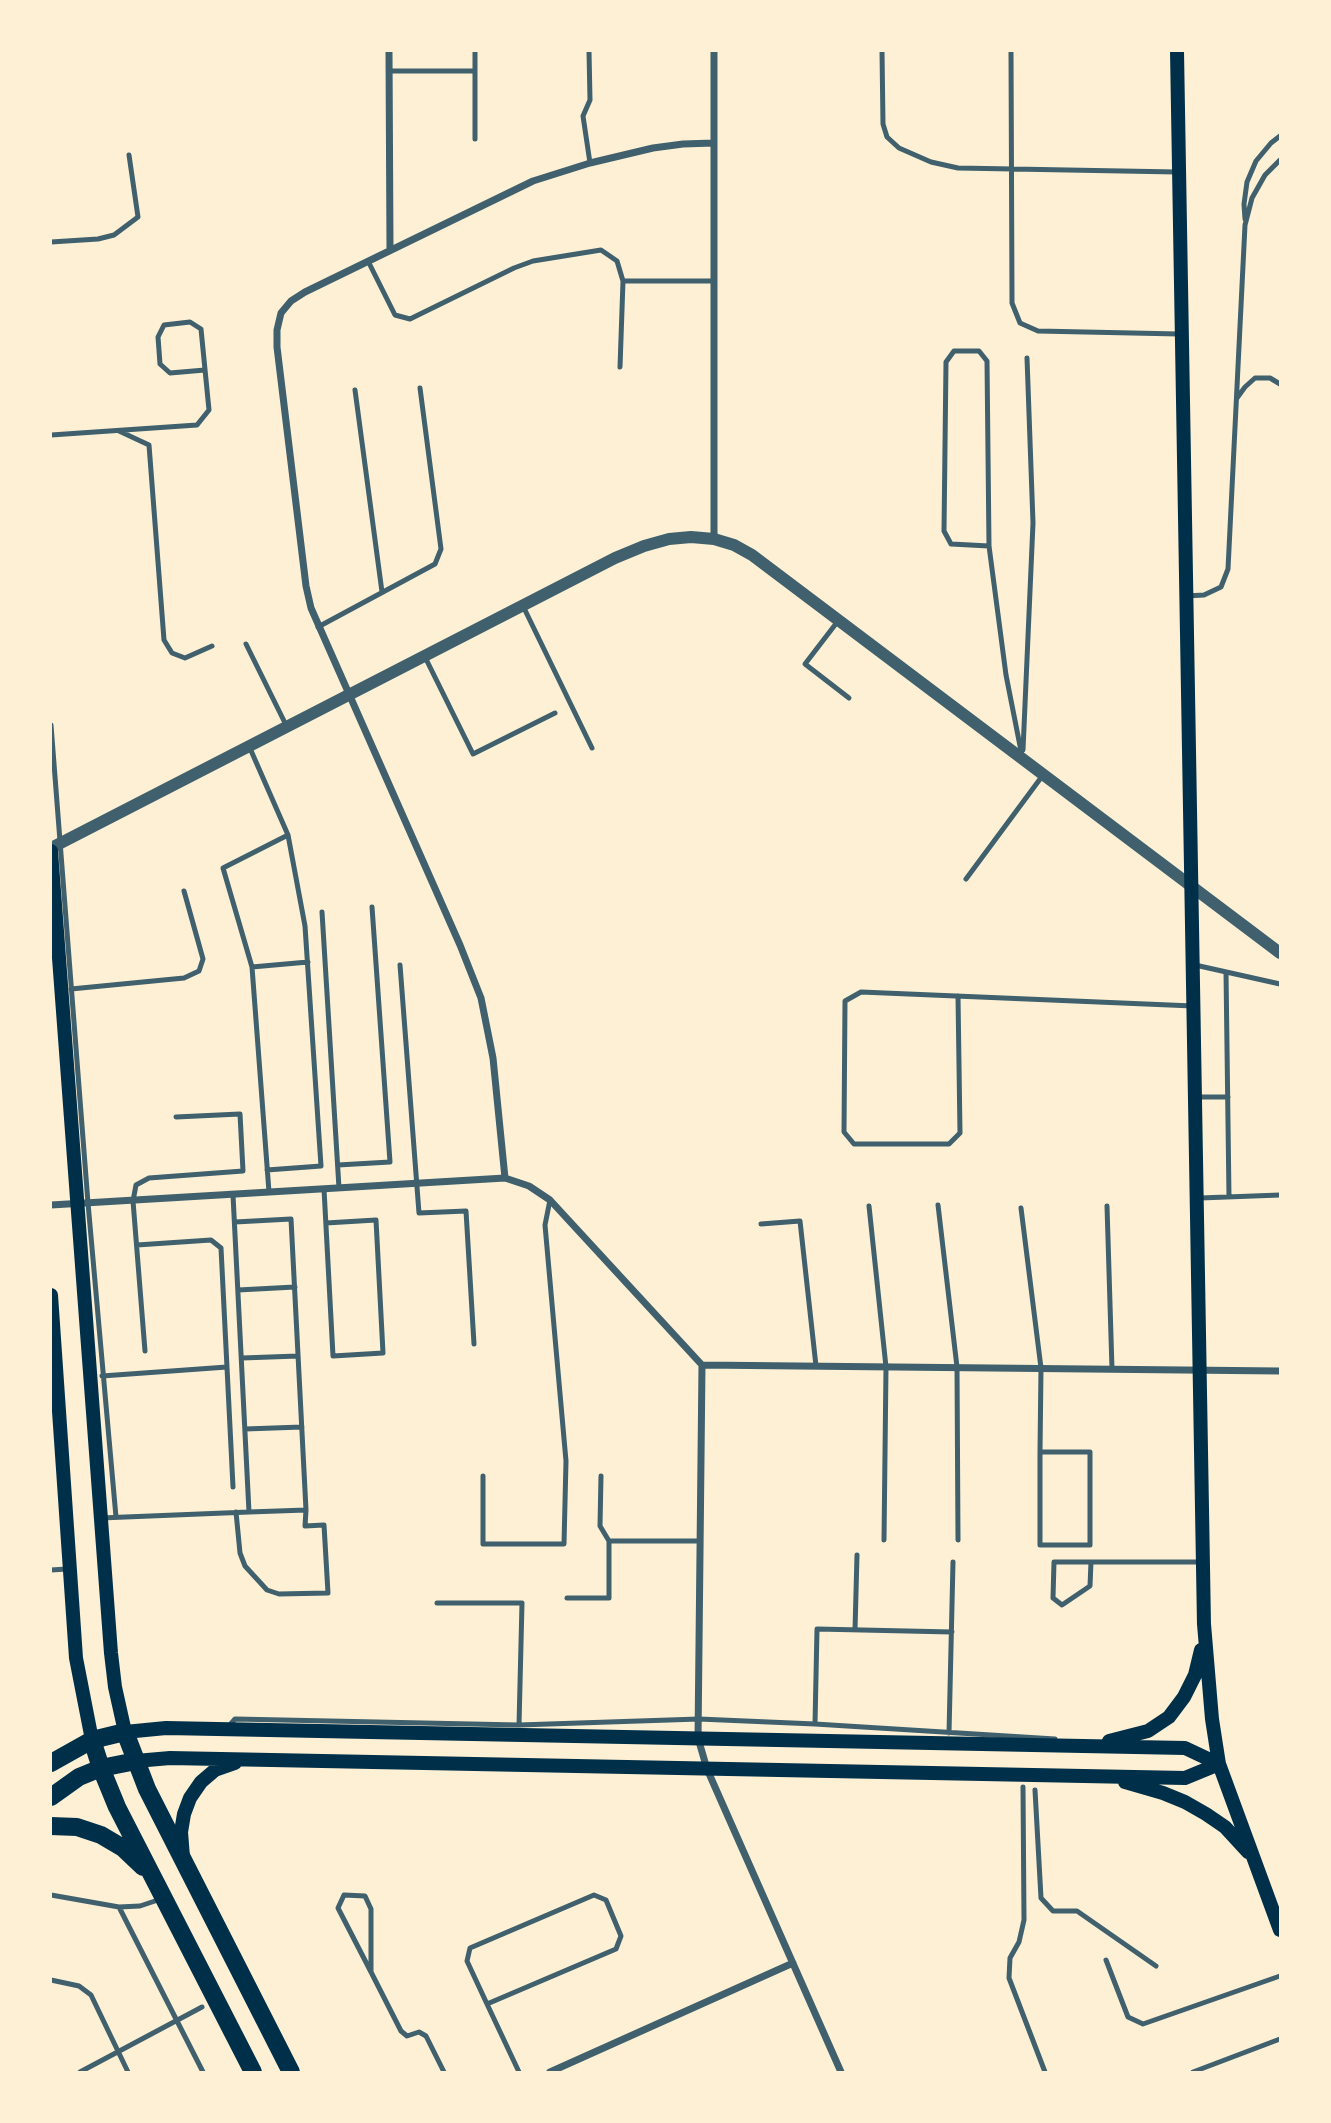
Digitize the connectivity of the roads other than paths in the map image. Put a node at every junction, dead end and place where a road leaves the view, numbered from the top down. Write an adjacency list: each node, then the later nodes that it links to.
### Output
1 (389, 51): 8 (street)
2 (475, 51): 9 (lane)
3 (589, 51): 15 (lane)
4 (714, 51): 12 (street)
5 (882, 51): 16 (lane)
6 (1011, 51): 16 (lane)
7 (1177, 51): 17 (main road)
8 (389, 71): 9 (lane); 20 (street)
9 (475, 71): 11 (lane)
10 (1280, 136): 18 (lane)
11 (475, 139)
12 (714, 144): 15 (street); 23 (street)
13 (129, 155): 19 (lane)
14 (1280, 160): 18 (lane)
15 (590, 163): 20 (street)
16 (1011, 169): 17 (lane); 24 (lane)
17 (1180, 172): 24 (main road)
18 (1245, 225): 31 (lane)
19 (51, 242)
20 (390, 250): 21 (street)
21 (368, 261): 22 (lane); 40 (street)
22 (623, 281): 23 (lane); 26 (lane)
23 (714, 281): 34 (street)
24 (1182, 334): 37 (main road)
25 (1027, 358): 51 (lane)
26 (620, 367)
27 (205, 370): 27 (lane); 32 (lane)
28 (1280, 384): 31 (lane)
29 (420, 388): 36 (lane)
30 (355, 390): 36 (lane)
31 (1237, 398): 37 (lane)
32 (118, 431): 33 (lane); 42 (lane)
33 (51, 435)
34 (714, 539): 38 (street); 39 (street)
35 (989, 546): 35 (lane); 51 (lane)
36 (382, 592): 40 (lane)
37 (1186, 596): 56 (main road)
38 (522, 606): 43 (street); 50 (lane)
39 (839, 620): 45 (lane); 51 (street)
40 (318, 627): 44 (street)
41 (246, 644): 48 (lane)
42 (212, 646)
43 (425, 656): 44 (street); 46 (lane)
44 (348, 695): 48 (street); 75 (street)
45 (849, 698)
46 (555, 713)
47 (51, 725): 54 (lane)
48 (287, 727): 49 (street)
49 (249, 747): 53 (lane); 54 (street)
50 (592, 748)
51 (1023, 759): 52 (street)
52 (1043, 775): 55 (lane); 56 (street)
53 (288, 835): 61 (lane); 64 (lane)
54 (54, 848): 67 (lane); 86 (main road)
55 (966, 879)
56 (1191, 886): 60 (street); 62 (main road)
57 (184, 891): 67 (lane)
58 (372, 907): 73 (lane)
59 (322, 912): 73 (lane)
60 (1280, 953)
61 (308, 962): 64 (lane); 74 (lane)
62 (1193, 964): 65 (lane); 69 (main road)
63 (400, 965): 76 (lane)
64 (253, 967): 74 (lane)
65 (1226, 972): 66 (lane); 71 (lane)
66 (1280, 984)
67 (71, 989): 86 (lane)
68 (958, 996): 68 (lane); 69 (lane)
69 (1193, 1006): 70 (main road)
70 (1195, 1097): 71 (lane); 83 (main road)
71 (1228, 1097): 82 (lane)
72 (176, 1117): 84 (lane)
73 (338, 1165): 77 (lane)
74 (267, 1170): 79 (lane)
75 (505, 1178): 76 (street); 85 (street)
76 (417, 1184): 77 (street); 99 (lane)
77 (340, 1188): 78 (street)
78 (324, 1189): 79 (street); 93 (lane)
79 (269, 1192): 80 (street)
80 (233, 1195): 84 (street); 92 (lane)
81 (1280, 1195): 82 (lane)
82 (1229, 1197): 83 (lane)
83 (1196, 1198): 110 (main road)
84 (133, 1200): 86 (street); 95 (lane)
85 (550, 1200): 103 (street); 116 (lane)
86 (83, 1203): 87 (street); 112 (lane); 122 (main road)
87 (51, 1205)
88 (939, 1205): 107 (lane)
89 (869, 1206): 106 (lane)
90 (1107, 1206): 109 (lane)
91 (1021, 1208): 108 (lane)
92 (234, 1222): 96 (lane); 97 (lane)
93 (326, 1223): 93 (lane)
94 (761, 1224): 104 (lane)
95 (137, 1245): 100 (lane); 105 (lane)
96 (295, 1287): 97 (lane); 101 (lane)
97 (238, 1290): 102 (lane)
98 (51, 1295): 131 (main road)
99 (474, 1344)
100 (145, 1351)
101 (298, 1356): 102 (lane); 113 (lane)
102 (242, 1358): 114 (lane)
103 (702, 1365): 104 (street); 126 (street)
104 (816, 1366): 106 (street)
105 (227, 1367): 112 (lane); 118 (lane)
106 (886, 1367): 107 (street); 123 (lane)
107 (957, 1367): 108 (street); 124 (lane)
108 (1041, 1368): 109 (street); 115 (lane)
109 (1112, 1369): 110 (street)
110 (1199, 1370): 111 (street); 130 (main road)
111 (1280, 1371)
112 (102, 1376): 122 (lane)
113 (302, 1427): 114 (lane); 119 (lane)
114 (245, 1429): 120 (lane)
115 (1040, 1452): 115 (lane)
116 (483, 1476)
117 (601, 1476): 125 (lane)
118 (233, 1488)
119 (306, 1510): 120 (lane); 121 (lane)
120 (249, 1512): 121 (lane)
121 (236, 1513): 122 (lane)
122 (108, 1518): 142 (main road)
123 (884, 1540)
124 (958, 1540)
125 (609, 1541): 126 (lane); 133 (lane)
126 (700, 1541): 138 (street)
127 (857, 1555): 136 (lane)
128 (953, 1562): 137 (lane)
129 (1091, 1562): 129 (lane); 130 (lane)
130 (1202, 1562): 135 (main road)
131 (70, 1568): 132 (lane); 145 (main road)
132 (51, 1570)
133 (567, 1598)
134 (437, 1603): 140 (lane)
135 (1205, 1624): 146 (main road); 150 (main road)
136 (855, 1630): 137 (lane); 139 (lane)
137 (952, 1632): 143 (lane)
138 (699, 1719): 139 (lane); 140 (lane); 144 (street)
139 (815, 1724): 143 (lane)
140 (519, 1725): 141 (lane)
141 (226, 1729): 142 (main road); 144 (main road)
142 (125, 1732): 145 (highway); 148 (highway)
143 (949, 1733): 146 (lane)
144 (698, 1738): 146 (main road); 152 (street)
145 (92, 1740): 149 (highway); 151 (highway)
146 (1070, 1746): 150 (main road)
147 (251, 1760): 148 (main road); 152 (main road); 159 (main road)
148 (136, 1761): 151 (highway); 159 (highway)
149 (51, 1763)
150 (1219, 1764): 153 (main road); 158 (main road)
151 (101, 1768): 156 (highway); 160 (highway)
152 (707, 1769): 153 (main road); 165 (street)
153 (1093, 1776): 158 (main road)
154 (1023, 1787): 184 (lane)
155 (1035, 1790): 166 (lane)
156 (51, 1797)
157 (51, 1826): 160 (highway)
158 (1256, 1863): 163 (main road)
159 (187, 1868): 179 (highway)
160 (160, 1890): 162 (lane); 178 (highway)
161 (51, 1895): 162 (lane)
162 (119, 1907): 172 (lane)
163 (1280, 1930)
164 (1106, 1960): 168 (lane)
165 (793, 1963): 182 (street); 183 (street)
166 (1156, 1966)
167 (370, 1972): 167 (lane); 180 (lane)
168 (1280, 1976)
169 (51, 1980): 174 (lane)
170 (487, 2004): 170 (lane); 181 (lane)
171 (202, 2007): 172 (lane)
172 (177, 2020): 174 (lane); 177 (lane)
173 (1280, 2039): 185 (lane)
174 (118, 2052): 175 (lane); 176 (lane)
175 (80, 2072)
176 (128, 2072)
177 (203, 2072)
178 (253, 2072)
179 (291, 2072)
180 (444, 2072)
181 (519, 2072)
182 (550, 2072)
183 (841, 2072)
184 (1045, 2072)
185 (1193, 2072)

